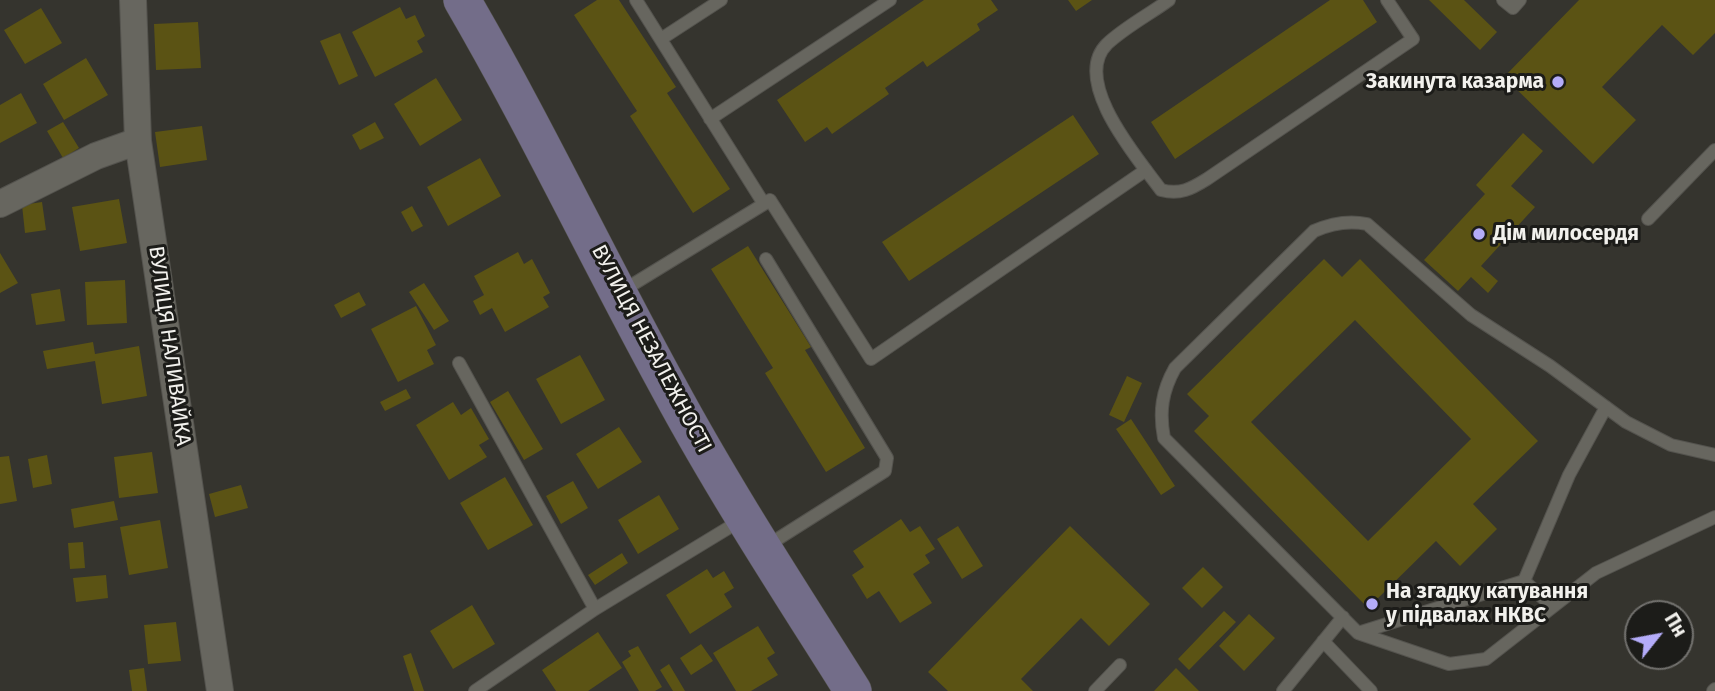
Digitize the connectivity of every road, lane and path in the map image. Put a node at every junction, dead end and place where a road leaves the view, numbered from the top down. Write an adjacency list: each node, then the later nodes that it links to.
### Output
1 (133, 0): 12 (street, ВУЛИЦЯ НАЛИВАЙКА)
2 (462, 0): 19 (main road, ВУЛИЦЯ НЕЗАЛЕЖНОСТІ)
3 (636, 0): 10 (lane)
4 (720, 0): 10 (lane)
5 (890, 0): 11 (lane)
6 (1169, 0): 14 (lane)
7 (1387, 0): 14 (lane)
8 (1503, 0): 9 (lane)
9 (1520, 0)
10 (661, 39): 11 (lane)
11 (710, 118): 16 (lane)
12 (138, 141): 15 (street); 33 (street, ВУЛИЦЯ НАЛИВАЙКА)
13 (1715, 150): 17 (lane)
14 (1146, 170): 16 (lane)
15 (0, 204)
16 (764, 204): 19 (lane)
17 (1648, 219)
18 (766, 259): 25 (lane)
19 (618, 293): 24 (main road, ВУЛИЦЯ НЕЗАЛЕЖНОСТІ)
20 (459, 363): 28 (lane)
21 (1606, 407): 22 (lane); 26 (lane); 29 (lane)
22 (1715, 455)
23 (1715, 517): 27 (lane)
24 (744, 518): 25 (main road, ВУЛИЦЯ НЕЗАЛЕЖНОСТІ); 28 (lane)
25 (762, 548): 35 (main road, ВУЛИЦЯ НЕЗАЛЕЖНОСТІ)
26 (1524, 580): 27 (lane); 30 (lane)
27 (1552, 606): 30 (lane)
28 (595, 609): 34 (lane)
29 (1343, 617): 30 (lane); 31 (lane)
30 (1358, 633)
31 (1323, 641): 37 (lane); 38 (lane)
32 (1120, 665): 36 (lane)
33 (220, 691)
34 (475, 691)
35 (853, 691)
36 (1095, 691)
37 (1283, 691)
38 (1371, 691)

